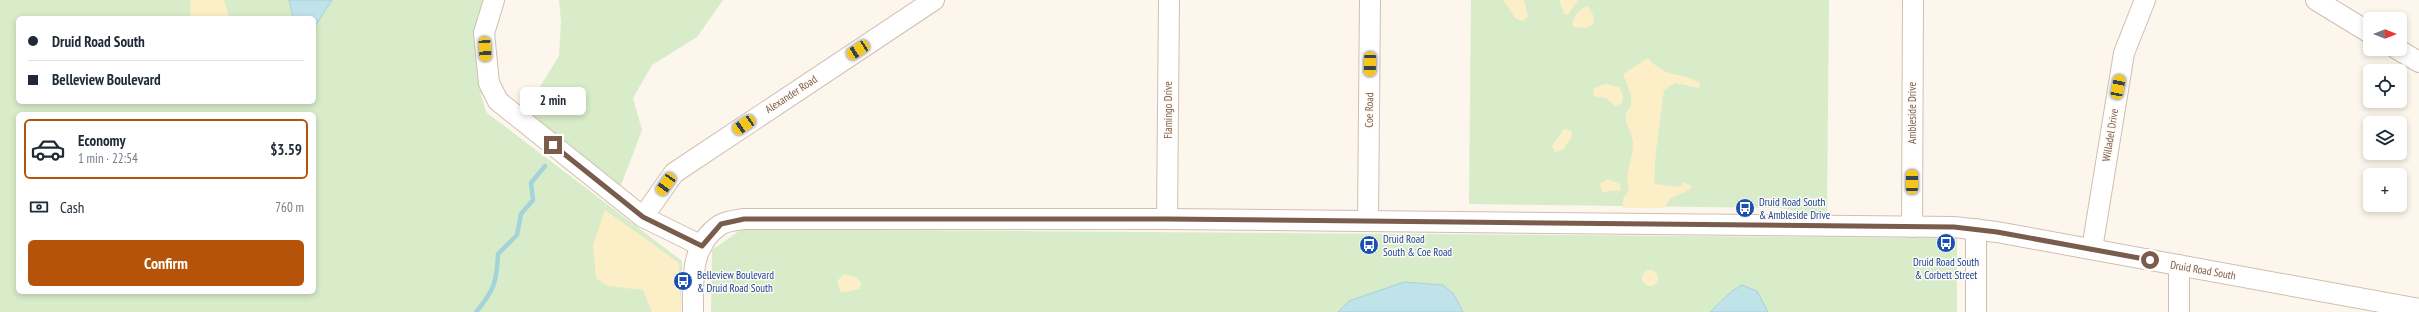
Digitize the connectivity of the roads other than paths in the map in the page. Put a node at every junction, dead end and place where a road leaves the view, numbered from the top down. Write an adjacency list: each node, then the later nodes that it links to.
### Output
1 (494, 0): 11 (street)
2 (934, 0): 11 (street, Alexander Road)
3 (1169, 0): 12 (street, Flamingo Drive)
4 (1370, 0): 13 (street, Coe Road)
5 (1913, 0): 14 (street, Ambleside Drive)
6 (2145, 0): 17 (street, Willadel Drive)
7 (2316, 0): 8 (street)
8 (2363, 29)
9 (2407, 55): 10 (street)
10 (2419, 62)
11 (643, 217): 16 (street)
12 (1167, 219): 13 (street, Druid Road South); 16 (street, Druid Road South)
13 (1368, 221): 14 (street, Druid Road South)
14 (1912, 227): 15 (street, Druid Road South)
15 (1976, 228): 17 (street, Druid Road South); 22 (street)
16 (702, 246): 21 (street, Druid Road South)
17 (2092, 249): 18 (street, Druid Road South)
18 (2179, 265): 19 (street, Druid Road South); 23 (street)
19 (2378, 307): 20 (street, Druid Road South)
20 (2419, 309)
21 (692, 312)
22 (1976, 312)
23 (2179, 312)

